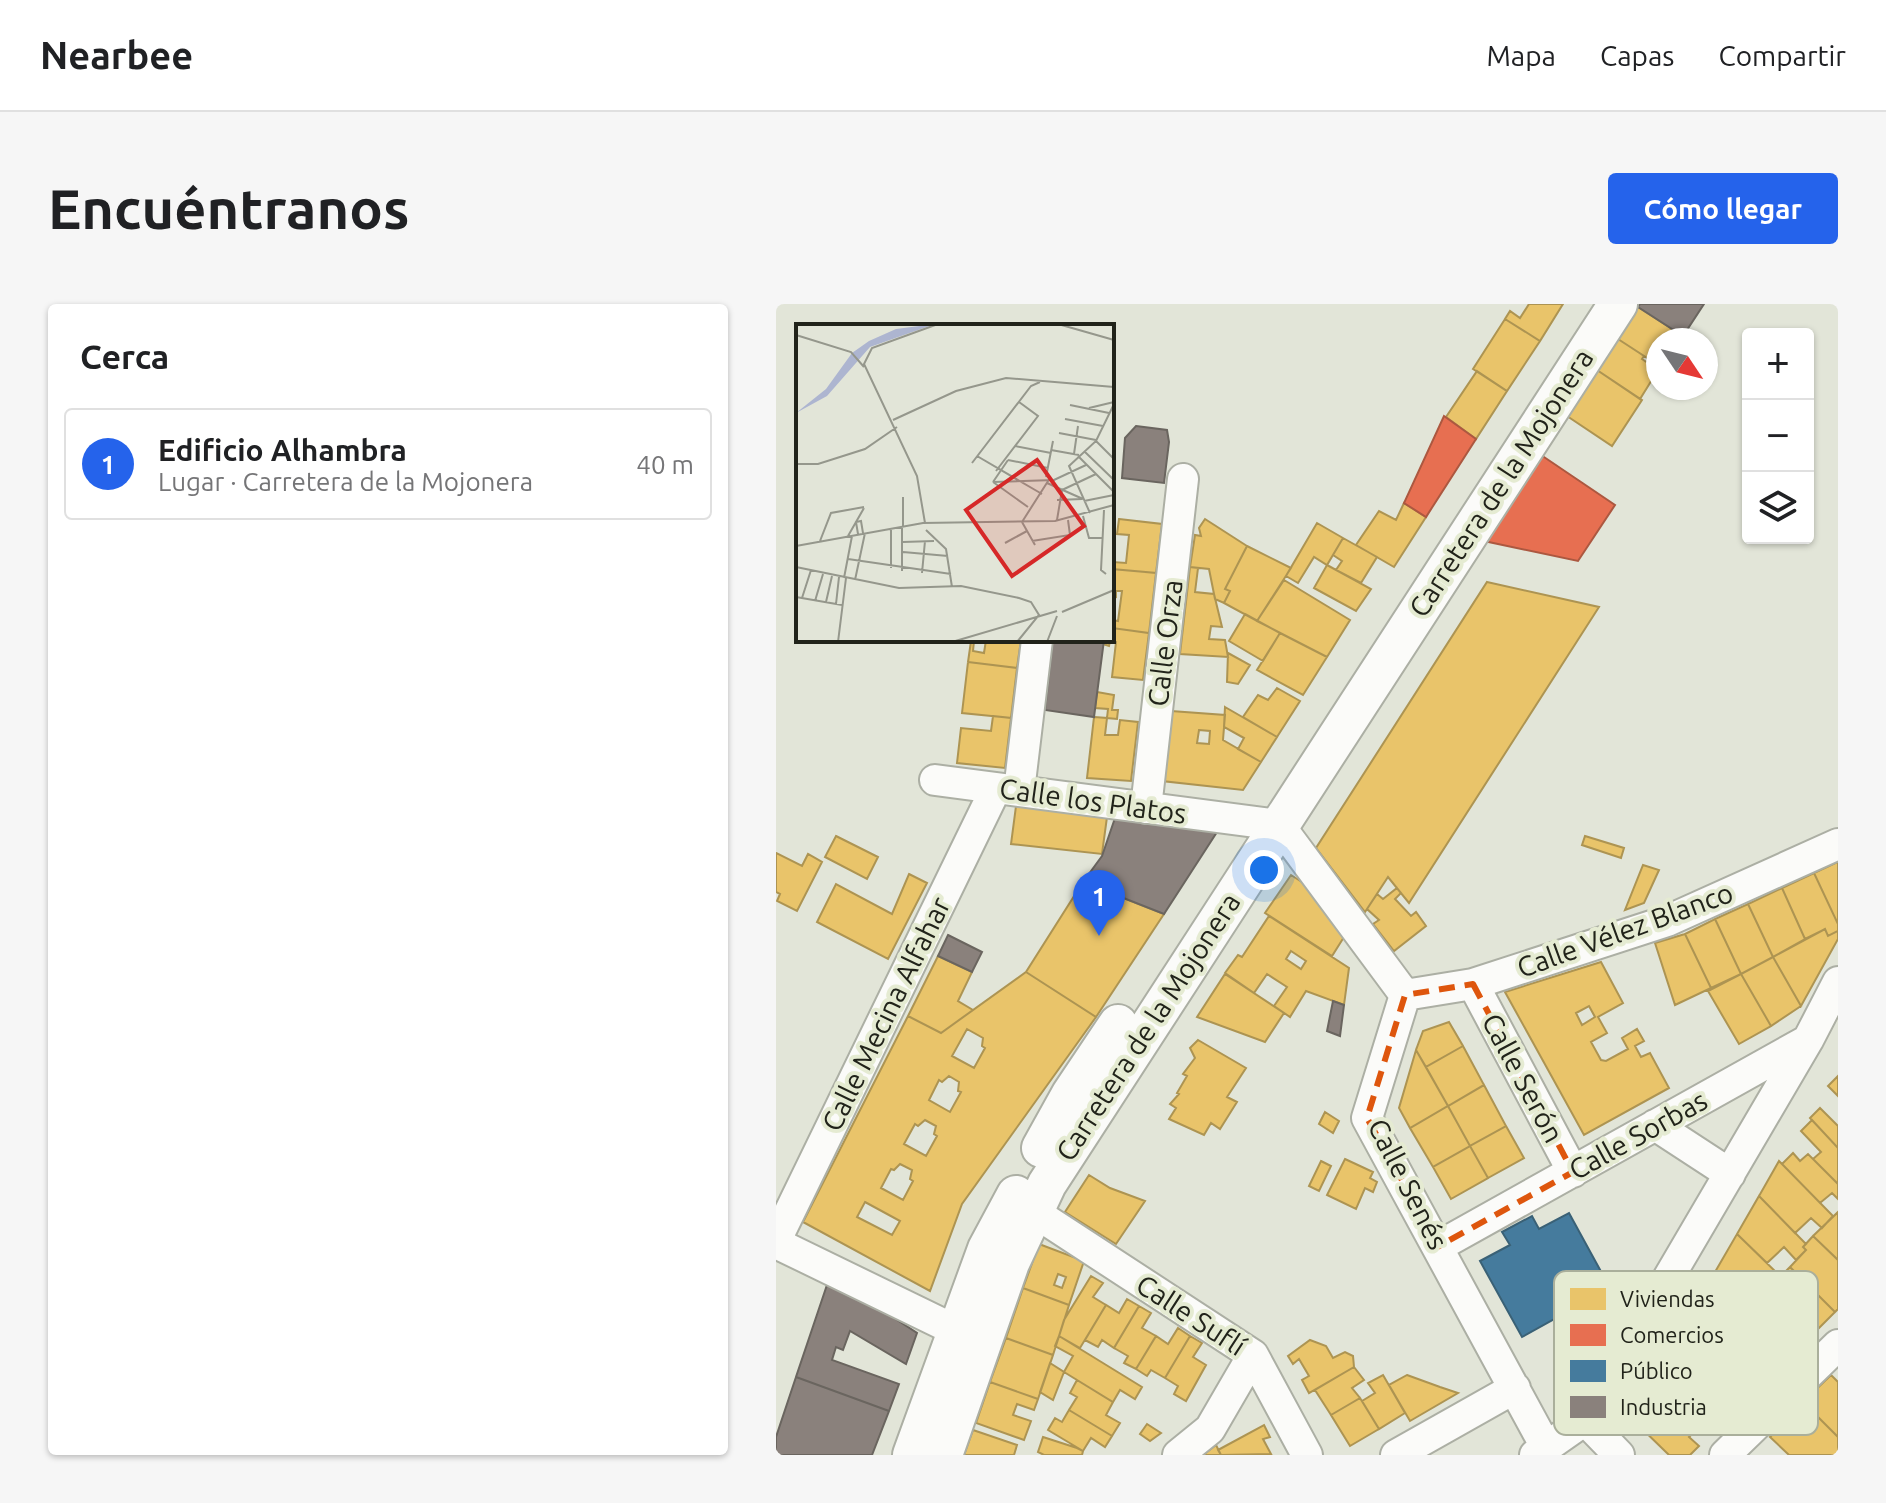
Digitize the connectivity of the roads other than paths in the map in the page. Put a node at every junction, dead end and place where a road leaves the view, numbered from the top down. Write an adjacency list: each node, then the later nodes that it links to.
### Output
1 (1587, 304): 8 (street, Carretera de la Mojonera)
2 (1618, 304): 8 (street, Carretera de la Mojonera)
3 (1183, 479): 7 (street, Calle Orza)
4 (1037, 642): 6 (street, Calle Mecina Alfahar)
5 (935, 780): 6 (street, Calle los Platos)
6 (1008, 789): 7 (street, Calle los Platos); 19 (street, Calle Mecina Alfahar)
7 (1146, 808): 8 (street, Calle los Platos)
8 (1265, 824): 12 (street); 18 (street, Carretera de la Mojonera); 22 (street, Carretera de la Mojonera)
9 (1838, 844): 11 (street, Calle Vélez Blanco)
10 (1838, 982): 14 (street)
11 (1473, 984): 12 (street, Calle Vélez Blanco); 16 (street, Calle Serón)
12 (1405, 995): 20 (street, Calle Senés)
13 (1838, 1025): 14 (street, Calle Sorbas)
14 (1808, 1040): 15 (street, Calle Sorbas); 17 (street)
15 (1655, 1125): 16 (street, Calle Sorbas); 17 (street)
16 (1573, 1172): 20 (street, Calle Sorbas)
17 (1730, 1174): 21 (street)
18 (1034, 1212): 24 (street, Calle Suflí); 32 (street, Carretera de la Mojonera)
19 (776, 1242): 22 (street)
20 (1439, 1246): 26 (street, Calle Senés)
21 (1673, 1271)
22 (957, 1331): 31 (street, Carretera de la Mojonera)
23 (1838, 1345): 25 (street)
24 (1253, 1355): 33 (street); 34 (street, Calle Suflí)
25 (1818, 1364)
26 (1515, 1388): 30 (street, Calle Senés); 35 (street)
27 (1564, 1435): 30 (street)
28 (1600, 1435): 36 (street)
29 (1746, 1435): 37 (street)
30 (1541, 1452)
31 (912, 1455)
32 (943, 1455)
33 (1178, 1455)
34 (1307, 1455)
35 (1396, 1455)
36 (1619, 1455)
37 (1725, 1455)

